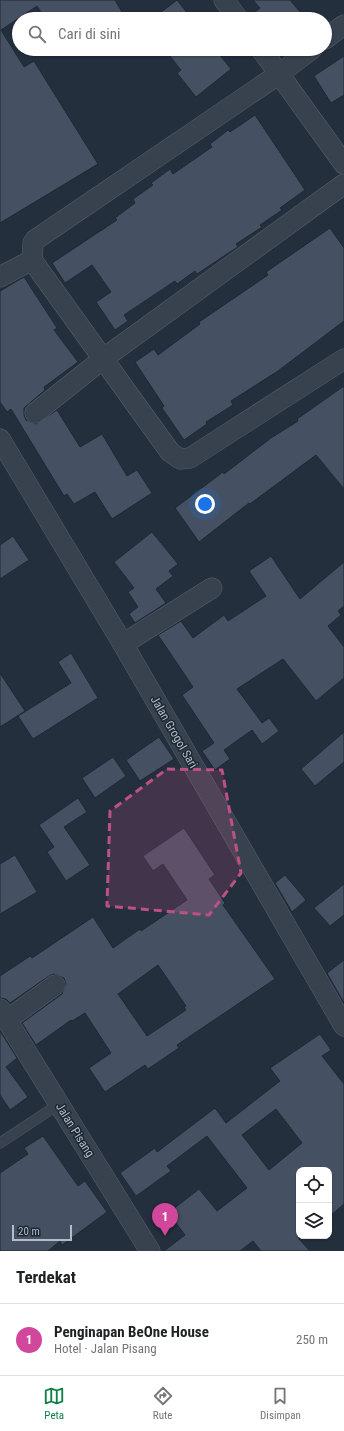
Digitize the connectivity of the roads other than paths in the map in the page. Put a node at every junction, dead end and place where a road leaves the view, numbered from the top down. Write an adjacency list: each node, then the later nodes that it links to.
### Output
1 (224, 0): 2 (street)
2 (233, 12)
3 (344, 25): 4 (street)
4 (332, 34)
5 (266, 56): 7 (street)
6 (303, 56): 7 (street)
7 (279, 74): 8 (street); 10 (street)
8 (344, 164)
9 (344, 184): 12 (street)
10 (32, 260): 11 (street); 12 (street)
11 (0, 277)
12 (104, 358): 13 (street); 14 (street)
13 (344, 359)
14 (35, 413)
15 (0, 440): 17 (street, Jalan Grogol Sari)
16 (212, 588): 17 (street)
17 (123, 644): 20 (street, Jalan Grogol Sari)
18 (55, 985): 19 (street)
19 (4, 1015): 21 (street, Jalan Pisang)
20 (343, 1020)
21 (59, 1104): 22 (lane); 23 (street, Jalan Pisang)
22 (0, 1143)
23 (150, 1251)

